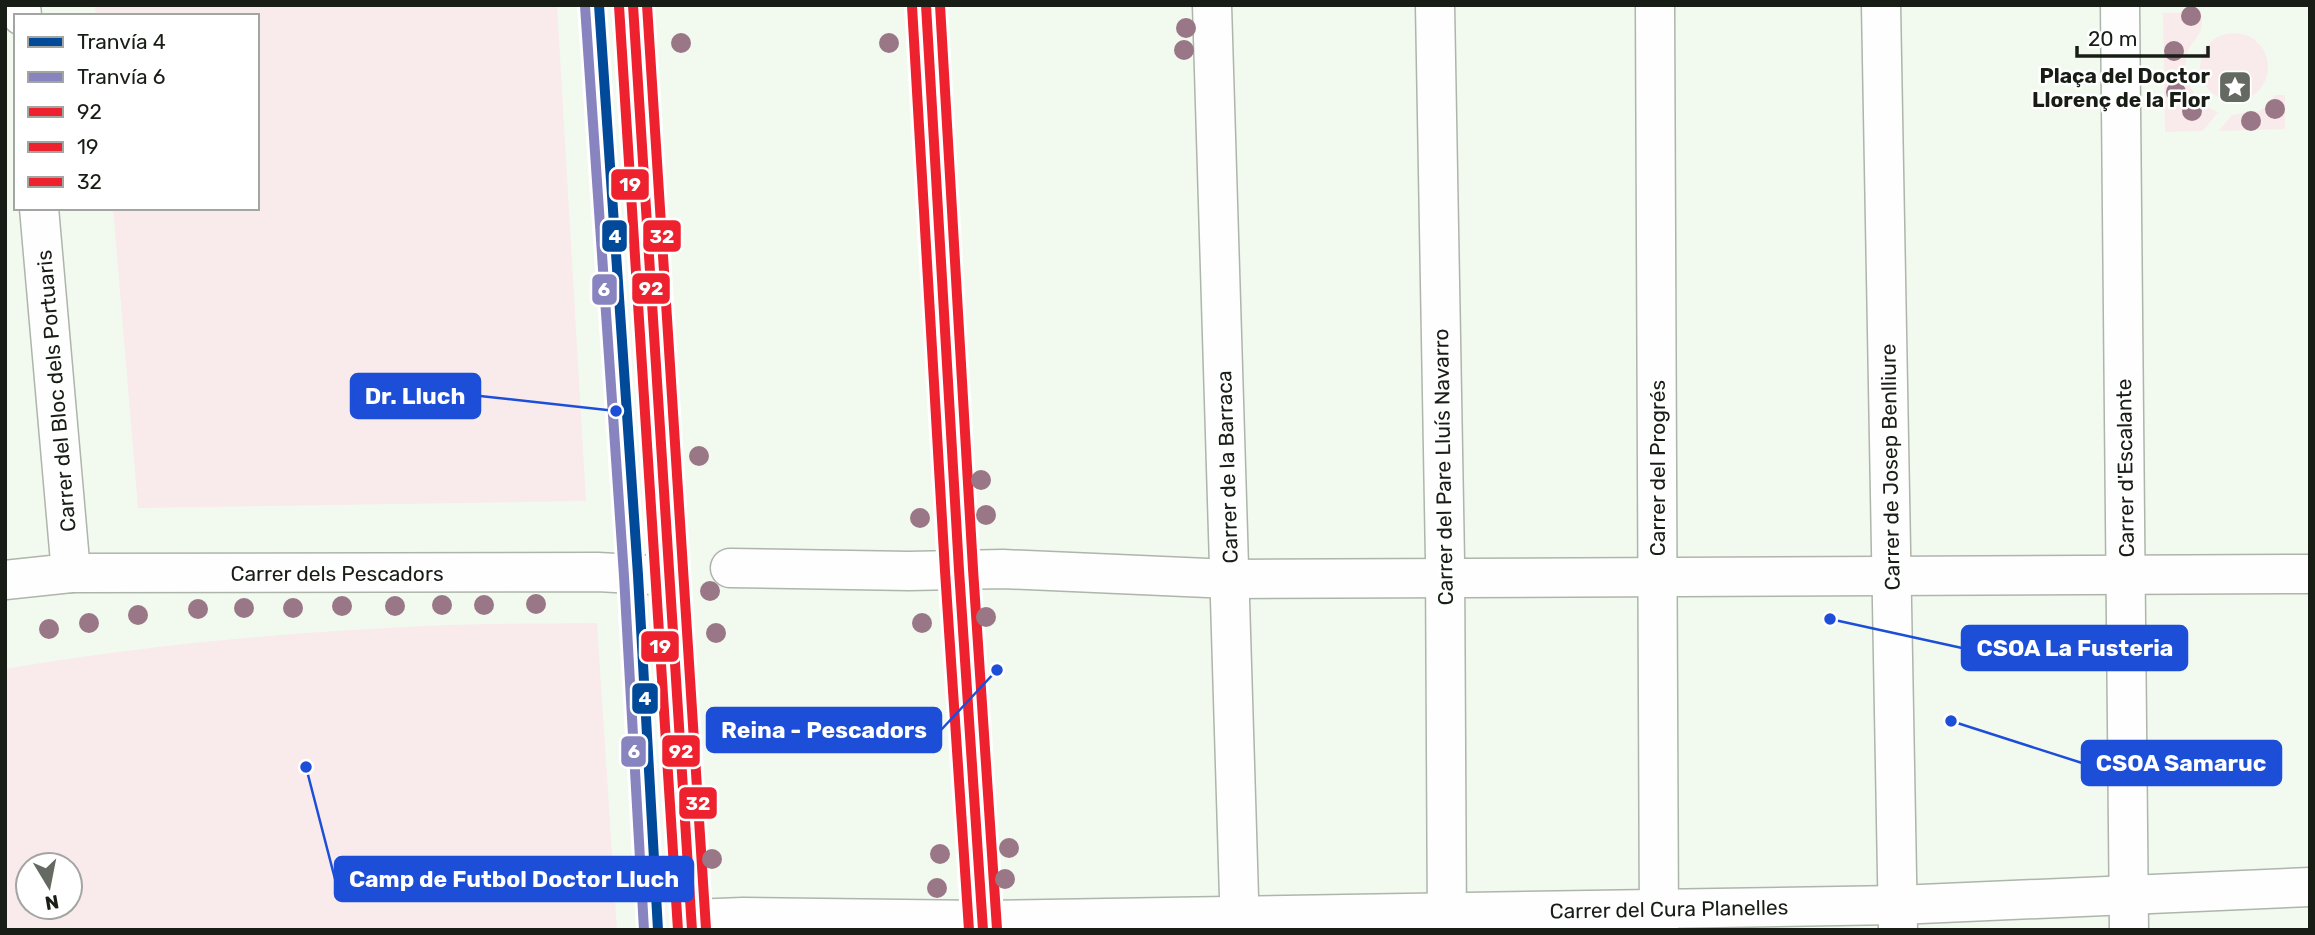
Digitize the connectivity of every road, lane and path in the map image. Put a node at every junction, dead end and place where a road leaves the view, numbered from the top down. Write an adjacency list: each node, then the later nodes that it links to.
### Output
1 (633, 5): 14 (street)
2 (926, 5): 10 (street)
3 (1212, 5): 17 (street, Carrer de la Barraca)
4 (1435, 5): 18 (street, Carrer del Pare Lluís Navarro)
5 (1655, 5): 16 (street, Carrer del Progrés)
6 (1881, 5): 15 (street, Carrer de Josep Benlliure)
7 (2120, 5): 12 (street, Carrer d'Escalante)
8 (39, 210): 11 (street, Carrer del Bloc dels Portuaris)
9 (730, 568): 10 (street)
10 (958, 570): 17 (street); 27 (street)
11 (71, 573): 14 (street, Carrer dels Pescadors); 19 (street, Carrer dels Pescadors)
12 (2127, 573): 13 (street); 15 (street); 21 (street, Carrer d'Escalante)
13 (2310, 574)
14 (669, 576): 26 (street)
15 (1893, 577): 16 (street); 22 (street, Carrer de Josep Benlliure)
16 (1657, 578): 18 (street); 23 (street, Carrer del Progrés)
17 (1230, 579): 18 (street); 25 (street, Carrer de la Barraca)
18 (1444, 579): 24 (street, Carrer del Pare Lluís Navarro)
19 (5, 580)
20 (2310, 887): 21 (street, Carrer del Cura Planelles)
21 (2130, 912): 22 (street, Carrer del Cura Planelles)
22 (1898, 918): 23 (street, Carrer del Cura Planelles)
23 (1659, 919): 24 (street, Carrer del Cura Planelles)
24 (1447, 922): 25 (street, Carrer del Cura Planelles)
25 (1240, 923): 27 (street, Carrer del Cura Planelles)
26 (692, 924): 27 (street, Carrer del Cura Planelles)
27 (982, 925)

